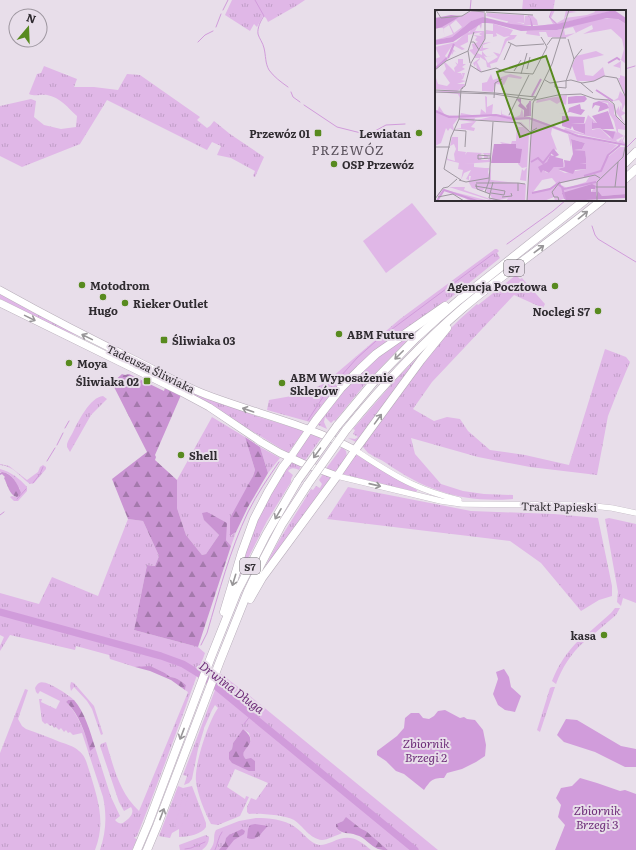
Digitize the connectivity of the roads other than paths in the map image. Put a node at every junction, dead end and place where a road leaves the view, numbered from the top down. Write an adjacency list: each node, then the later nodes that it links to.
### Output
1 (636, 152): 2 (highway)
2 (626, 162)
3 (636, 169): 4 (highway)
4 (626, 178)
5 (584, 201): 8 (highway, S7)
6 (601, 201): 10 (highway, S7, one-way to 6)
7 (0, 290): 11 (main road, Tadeusza Śliwiaka, one-way to 7)
8 (459, 300): 11 (highway); 18 (highway, S7, one-way to 18, bridge)
9 (0, 303): 13 (main road, Tadeusza Śliwiaka, one-way to 13)
10 (464, 307): 12 (highway, one-way to 10); 17 (highway, S7, bridge)
11 (310, 430): 12 (main road, Tadeusza Śliwiaka); 13 (main road)
12 (355, 450): 14 (main road); 15 (street, Trakt Papieski)
13 (290, 458): 14 (main road, Tadeusza Śliwiaka); 18 (highway, one-way to 18)
14 (337, 476): 15 (street, Trakt Papieski, one-way to 15); 17 (highway)
15 (481, 504): 16 (street, Trakt Papieski)
16 (636, 513)
17 (229, 638): 20 (highway, S7, one-way to 17)
18 (211, 657): 19 (highway, S7, one-way to 19)
19 (137, 850)
20 (148, 850)

